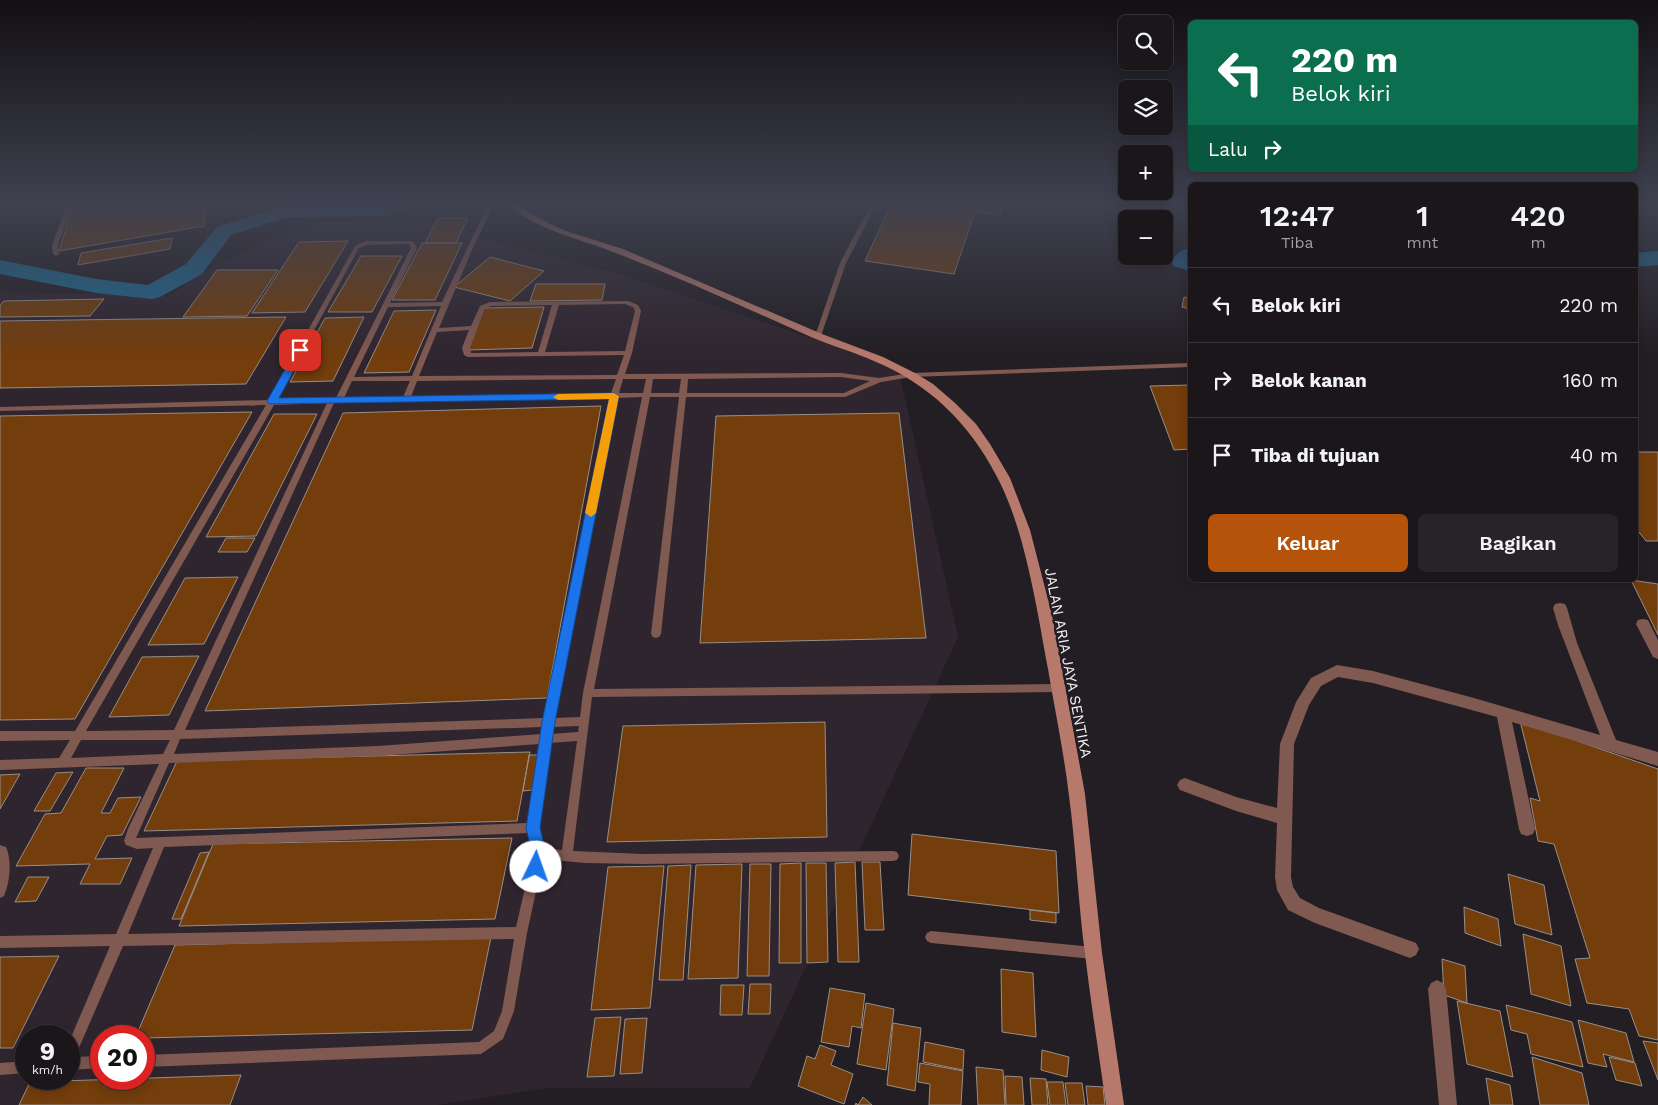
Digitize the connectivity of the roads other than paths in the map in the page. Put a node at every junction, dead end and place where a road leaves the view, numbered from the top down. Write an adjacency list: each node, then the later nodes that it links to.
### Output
1 (353, 254): 27 (lane)
2 (411, 254): 8 (lane)
3 (467, 254): 7 (lane)
4 (626, 254): 11 (street, JALAN ARIA JAYA SENTIKA)
5 (849, 254): 11 (lane)
6 (556, 303): 9 (lane); 12 (lane); 13 (lane)
7 (444, 304): 8 (lane); 10 (lane)
8 (385, 305): 20 (lane)
9 (473, 328): 10 (lane); 13 (lane)
10 (434, 330): 18 (lane)
11 (818, 336): 15 (street, JALAN ARIA JAYA SENTIKA)
12 (628, 353): 13 (lane); 19 (lane)
13 (541, 355)
14 (1188, 365): 15 (lane)
15 (911, 375): 21 (lane); 33 (street, JALAN ARIA JAYA SENTIKA)
16 (685, 376): 17 (lane); 21 (lane); 24 (lane)
17 (650, 377): 19 (lane); 22 (lane)
18 (415, 378): 19 (lane); 20 (lane); 25 (lane)
19 (620, 378): 23 (lane)
20 (349, 379): 26 (lane)
21 (879, 380): 24 (lane)
22 (648, 395): 23 (lane); 24 (lane); 34 (lane)
23 (614, 396): 25 (lane); 37 (lane)
24 (683, 396): 31 (lane)
25 (406, 399): 26 (lane)
26 (335, 400): 27 (lane); 39 (lane)
27 (272, 401): 28 (lane); 38 (lane)
28 (0, 409)
29 (1560, 608): 43 (street)
30 (1643, 624): 32 (street)
31 (656, 634)
32 (1658, 653)
33 (1058, 688): 34 (lane); 63 (street, JALAN ARIA JAYA SENTIKA)
34 (588, 694): 36 (lane)
35 (1503, 712): 43 (street); 49 (street); 51 (street)
36 (584, 721): 37 (lane); 41 (lane)
37 (548, 722): 39 (lane); 42 (lane)
38 (78, 734): 39 (lane); 40 (lane); 46 (lane)
39 (179, 735): 44 (lane)
40 (0, 736)
41 (582, 736): 42 (lane); 55 (lane)
42 (547, 739): 44 (lane); 50 (lane)
43 (1610, 744): 45 (street)
44 (167, 757): 46 (lane); 52 (lane)
45 (1658, 759)
46 (62, 764): 47 (lane)
47 (0, 765)
48 (1185, 785): 49 (street)
49 (1285, 818): 62 (street)
50 (533, 828): 52 (lane); 54 (lane)
51 (1527, 829)
52 (161, 842): 60 (lane)
53 (0, 850): 57 (lane)
54 (539, 853): 55 (lane); 58 (lane)
55 (567, 855): 56 (lane)
56 (894, 856)
57 (0, 892)
58 (521, 933): 60 (lane); 66 (lane)
59 (931, 937): 63 (lane)
60 (119, 939): 61 (lane); 65 (lane)
61 (0, 942)
62 (1410, 949)
63 (1093, 953): 69 (street, JALAN ARIA JAYA SENTIKA)
64 (1437, 989): 70 (street)
65 (80, 1030)
66 (155, 1061)
67 (15, 1068): 68 (lane)
68 (0, 1069)
69 (1115, 1105)
70 (1448, 1105)

